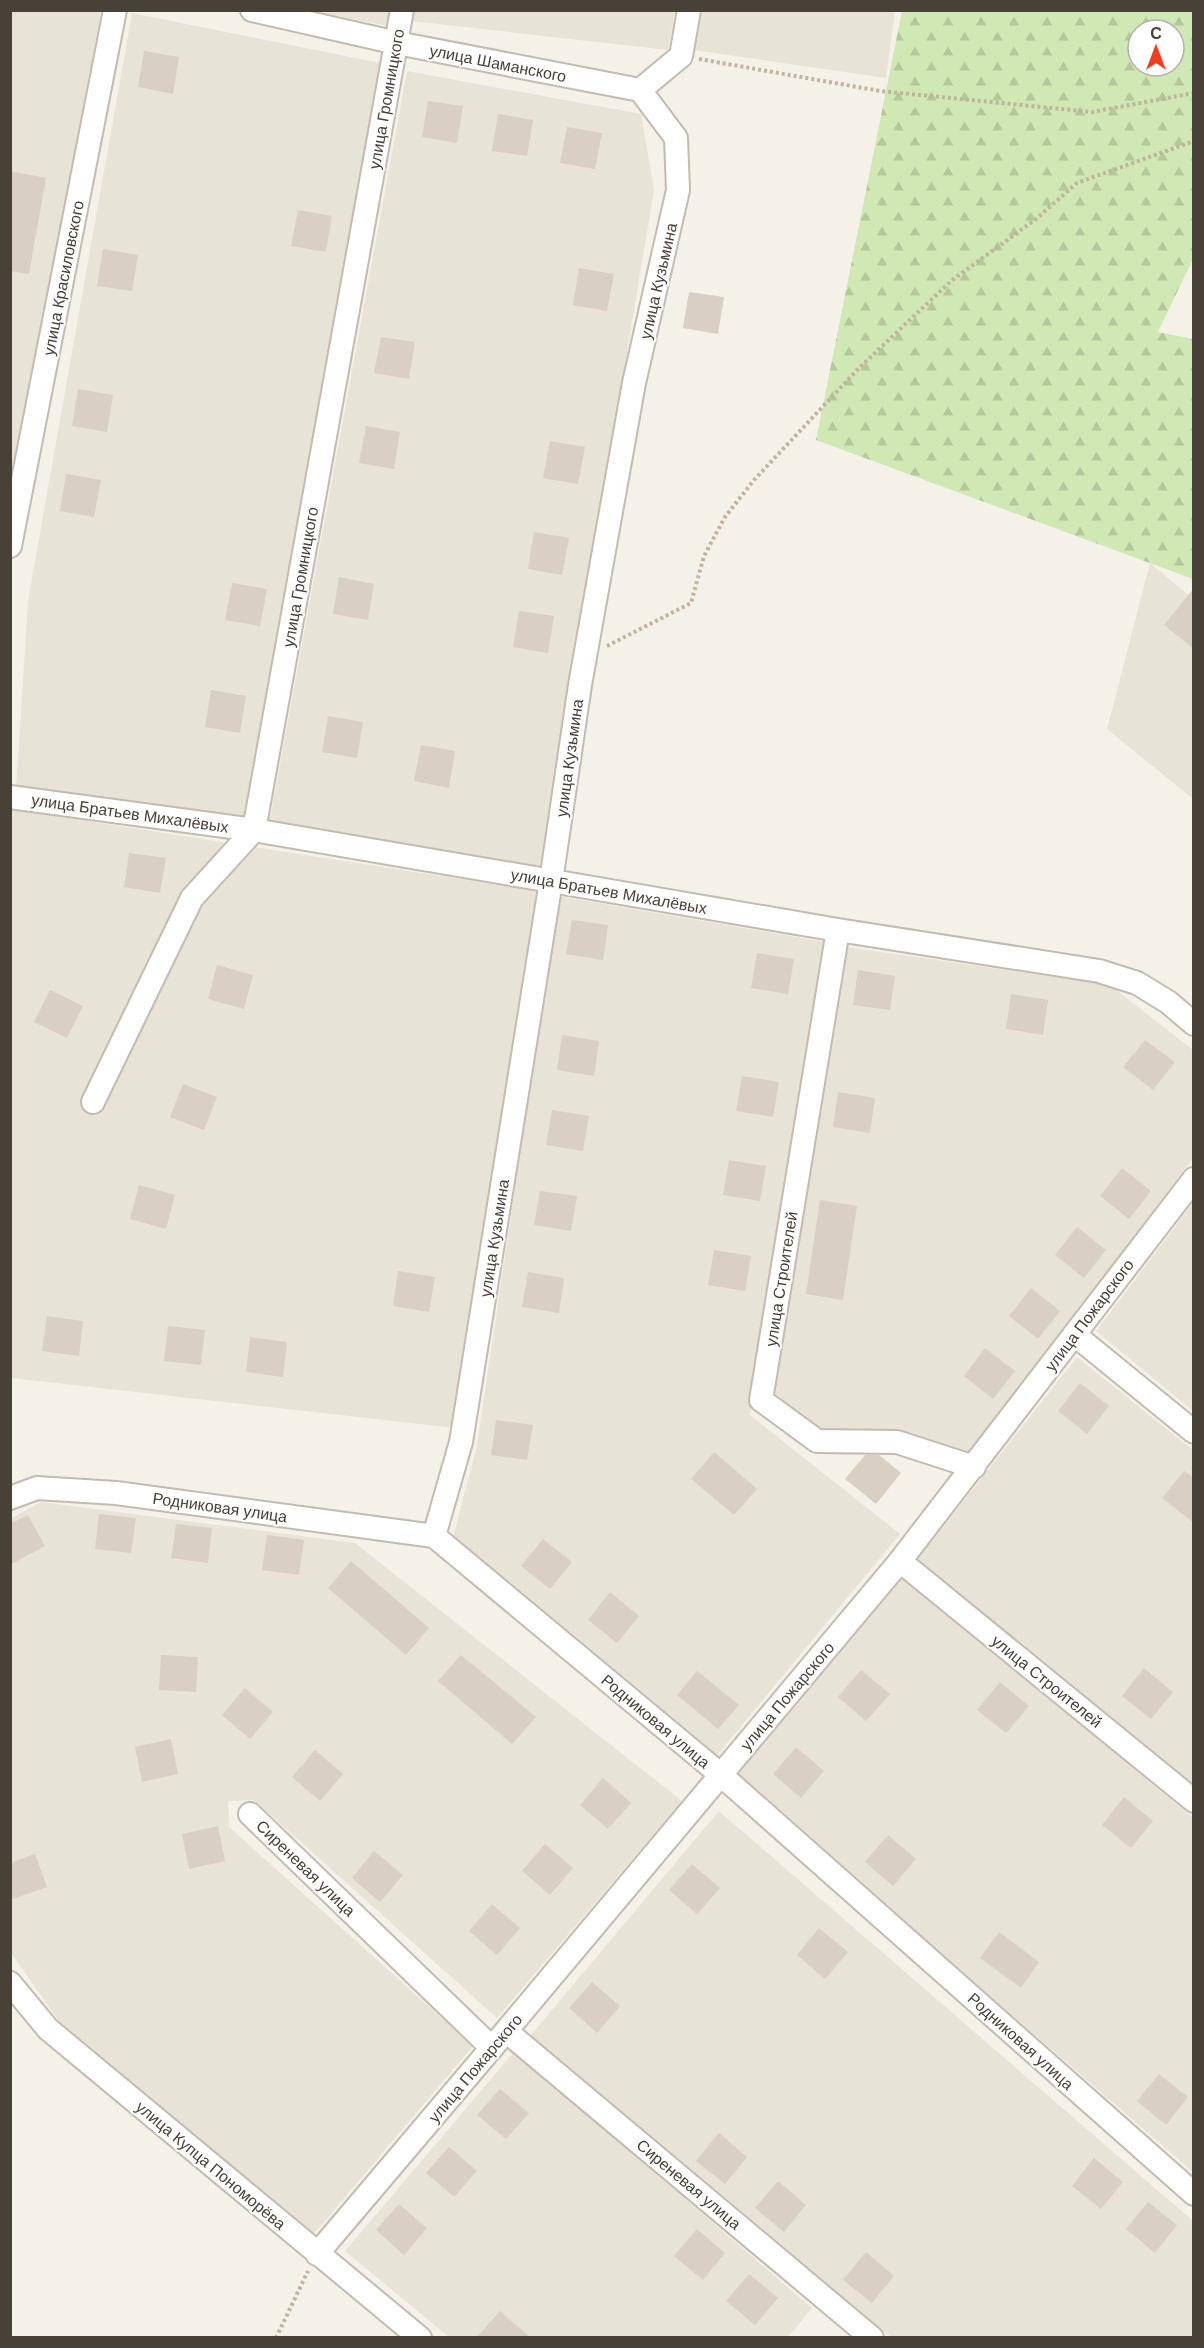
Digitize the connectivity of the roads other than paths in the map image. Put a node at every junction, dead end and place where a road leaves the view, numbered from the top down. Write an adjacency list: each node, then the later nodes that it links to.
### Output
1 (115, 10): 7 (street, улица Красиловского)
2 (252, 10): 5 (street, улица Шаманского)
3 (402, 10): 5 (street, улица Громницкого)
4 (689, 10): 6 (street)
5 (397, 43): 6 (street, улица Шаманского); 9 (street, улица Громницкого)
6 (640, 90): 10 (street, улица Кузьмина)
7 (10, 546)
8 (10, 796): 9 (street, улица Братьев Михалёвых)
9 (254, 830): 10 (street, улица Братьев Михалёвых); 13 (street)
10 (551, 881): 11 (street, улица Братьев Михалёвых); 19 (street, улица Кузьмина)
11 (838, 930): 12 (street, улица Братьев Михалёвых); 17 (street, улица Строителей)
12 (1194, 1024)
13 (93, 1102)
14 (1194, 1179): 15 (street, улица Пожарского)
15 (1075, 1335): 16 (street); 17 (street, улица Пожарского)
16 (1194, 1432)
17 (974, 1467): 20 (street, улица Пожарского)
18 (10, 1498): 19 (street, Родниковая улица)
19 (434, 1536): 21 (street, Родниковая улица)
20 (900, 1561): 21 (street, улица Пожарского); 22 (street, улица Строителей)
21 (721, 1775): 25 (street, улица Пожарского); 26 (street, Родниковая улица)
22 (1194, 1801)
23 (250, 1814): 25 (street, Сиреневая улица)
24 (10, 1983): 27 (street, улица Купца Пономорёва)
25 (499, 2039): 27 (street, улица Пожарского); 29 (street, Сиреневая улица)
26 (1194, 2194)
27 (317, 2254): 28 (street, улица Купца Пономорёва)
28 (420, 2337)
29 (872, 2337)

